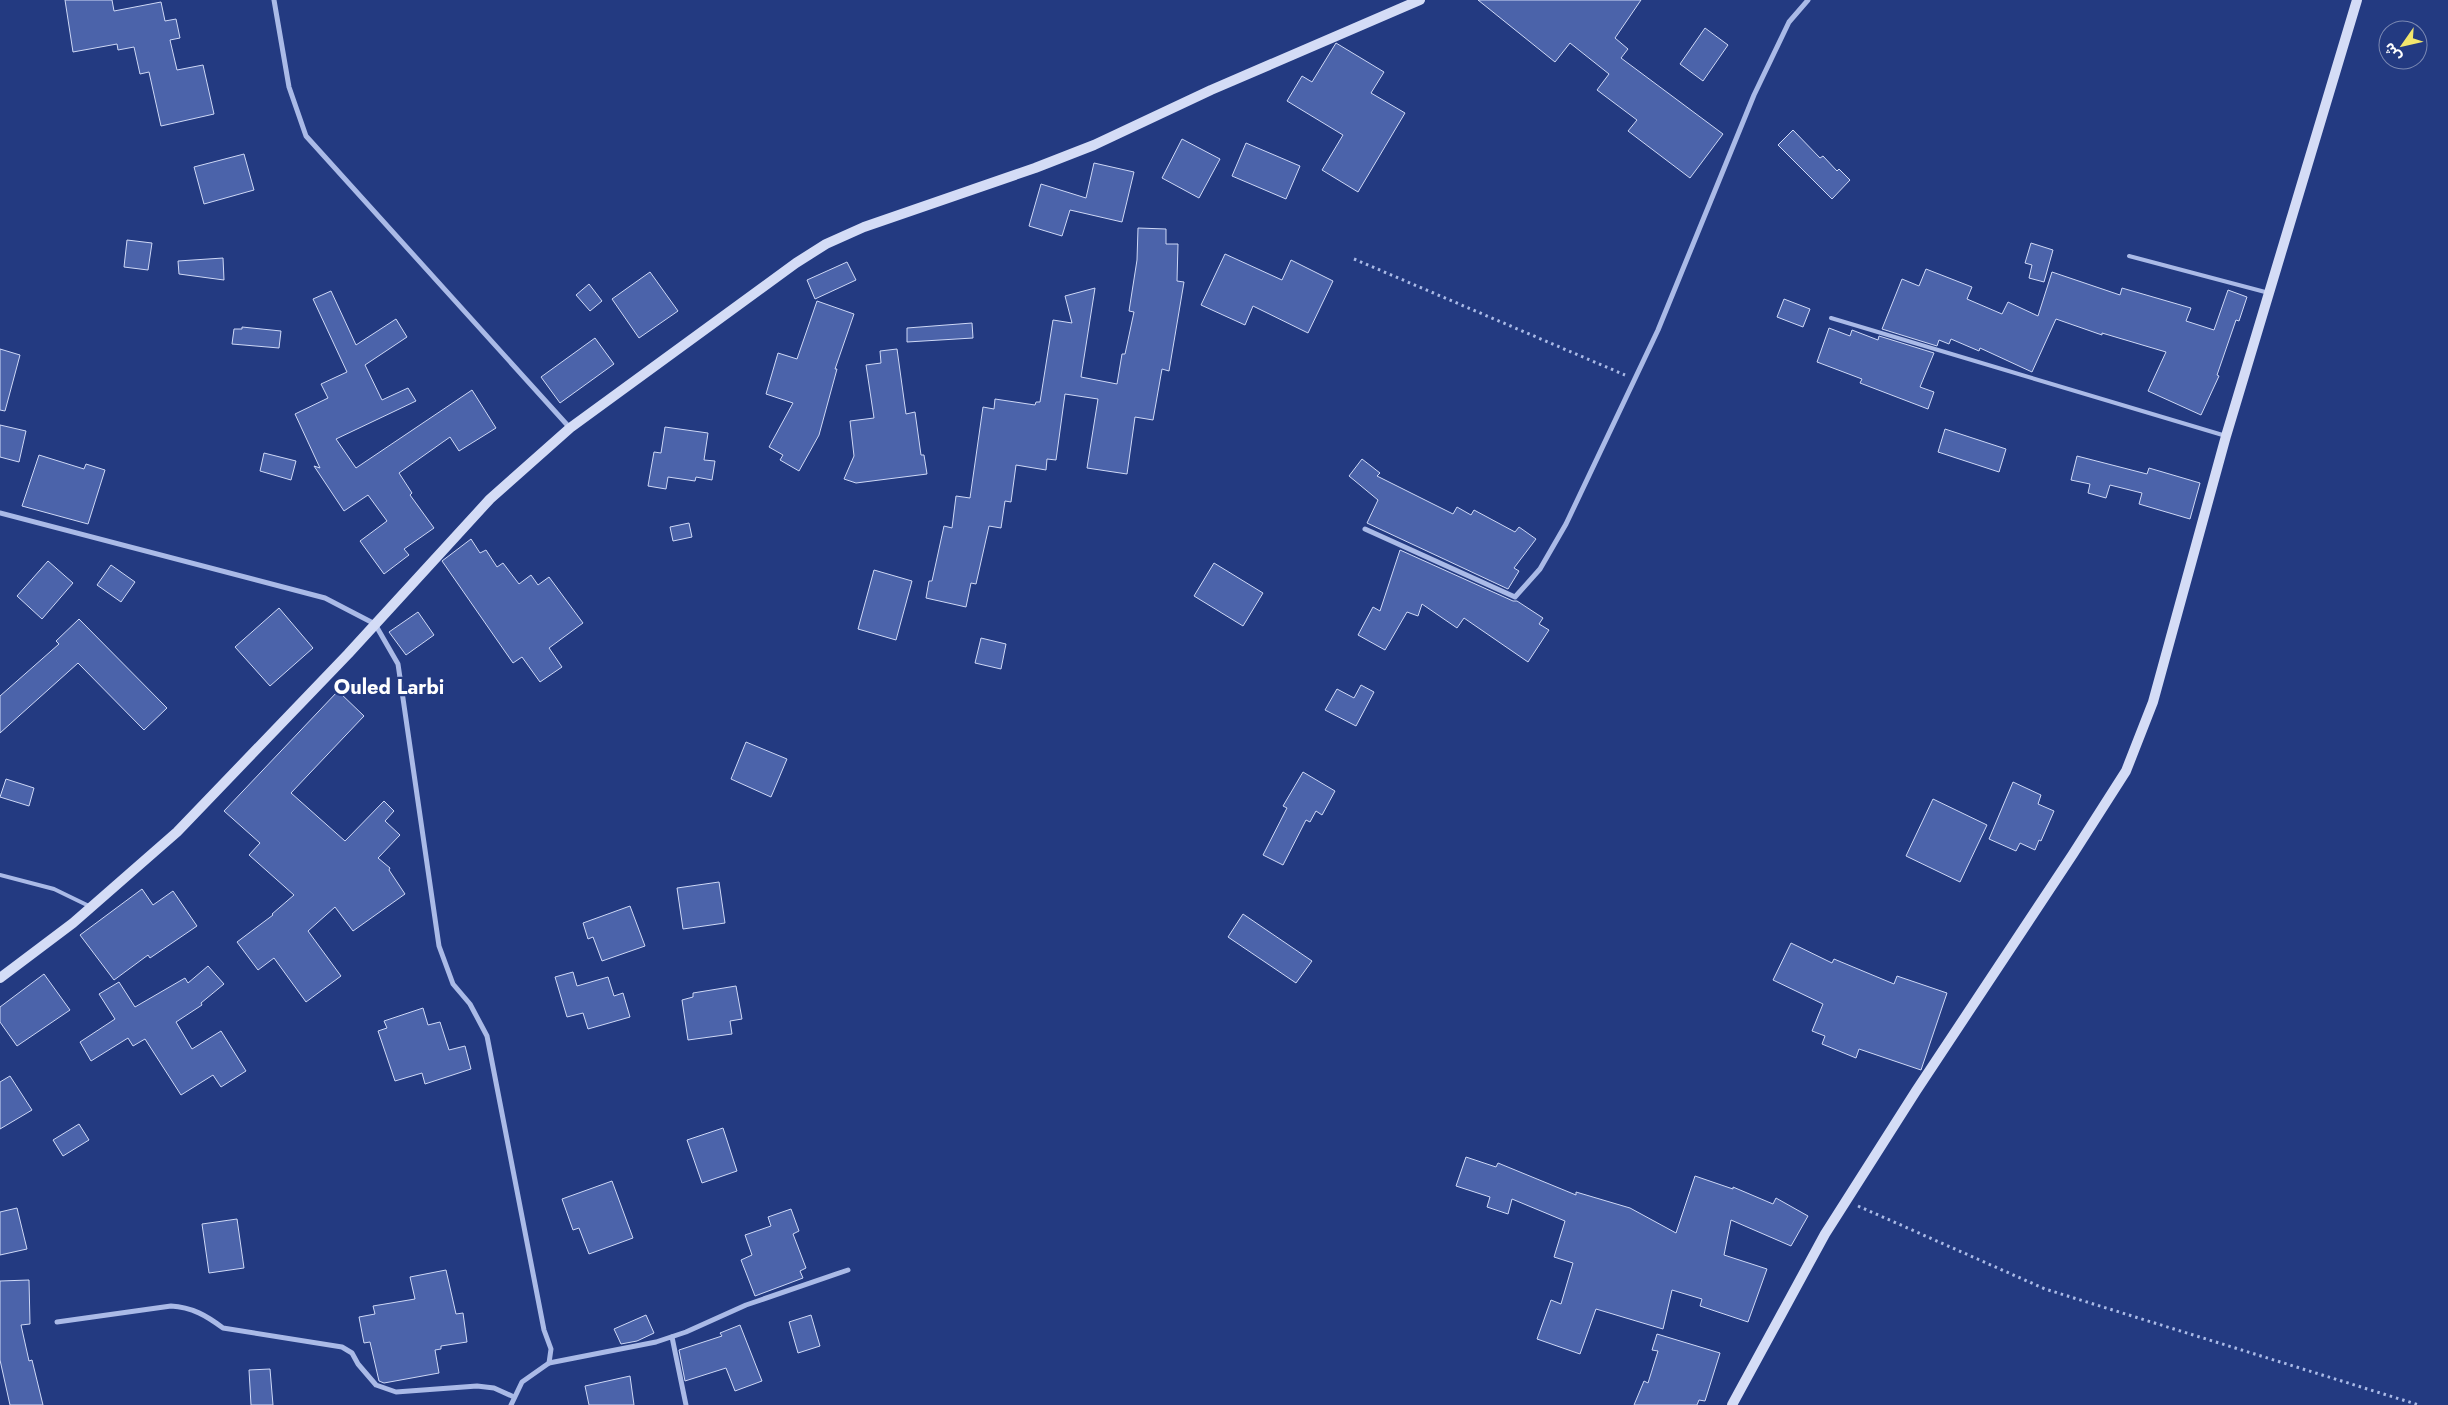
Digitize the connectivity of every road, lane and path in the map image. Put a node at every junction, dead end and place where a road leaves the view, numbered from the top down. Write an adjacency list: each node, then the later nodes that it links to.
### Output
1 (274, 0): 10 (street)
2 (1420, 0): 10 (street)
3 (1808, 0): 9 (street)
4 (2357, 0): 7 (street)
5 (2129, 256): 7 (lane)
6 (1354, 260): 9 (path)
7 (2270, 294): 11 (street)
8 (1831, 318): 11 (lane)
9 (1634, 379): 13 (street)
10 (570, 428): 14 (street)
11 (2226, 436): 18 (street)
12 (0, 513): 14 (street)
13 (1365, 529)
14 (375, 624): 16 (street); 22 (street)
15 (0, 875): 16 (lane)
16 (91, 907): 17 (street)
17 (0, 978)
18 (1846, 1200): 26 (street); 27 (path)
19 (848, 1270): 21 (street)
20 (57, 1322): 23 (street)
21 (672, 1337): 22 (street); 25 (street)
22 (549, 1363): 23 (street)
23 (514, 1397): 24 (street)
24 (510, 1405)
25 (686, 1405)
26 (1732, 1405)
27 (2419, 1405)

